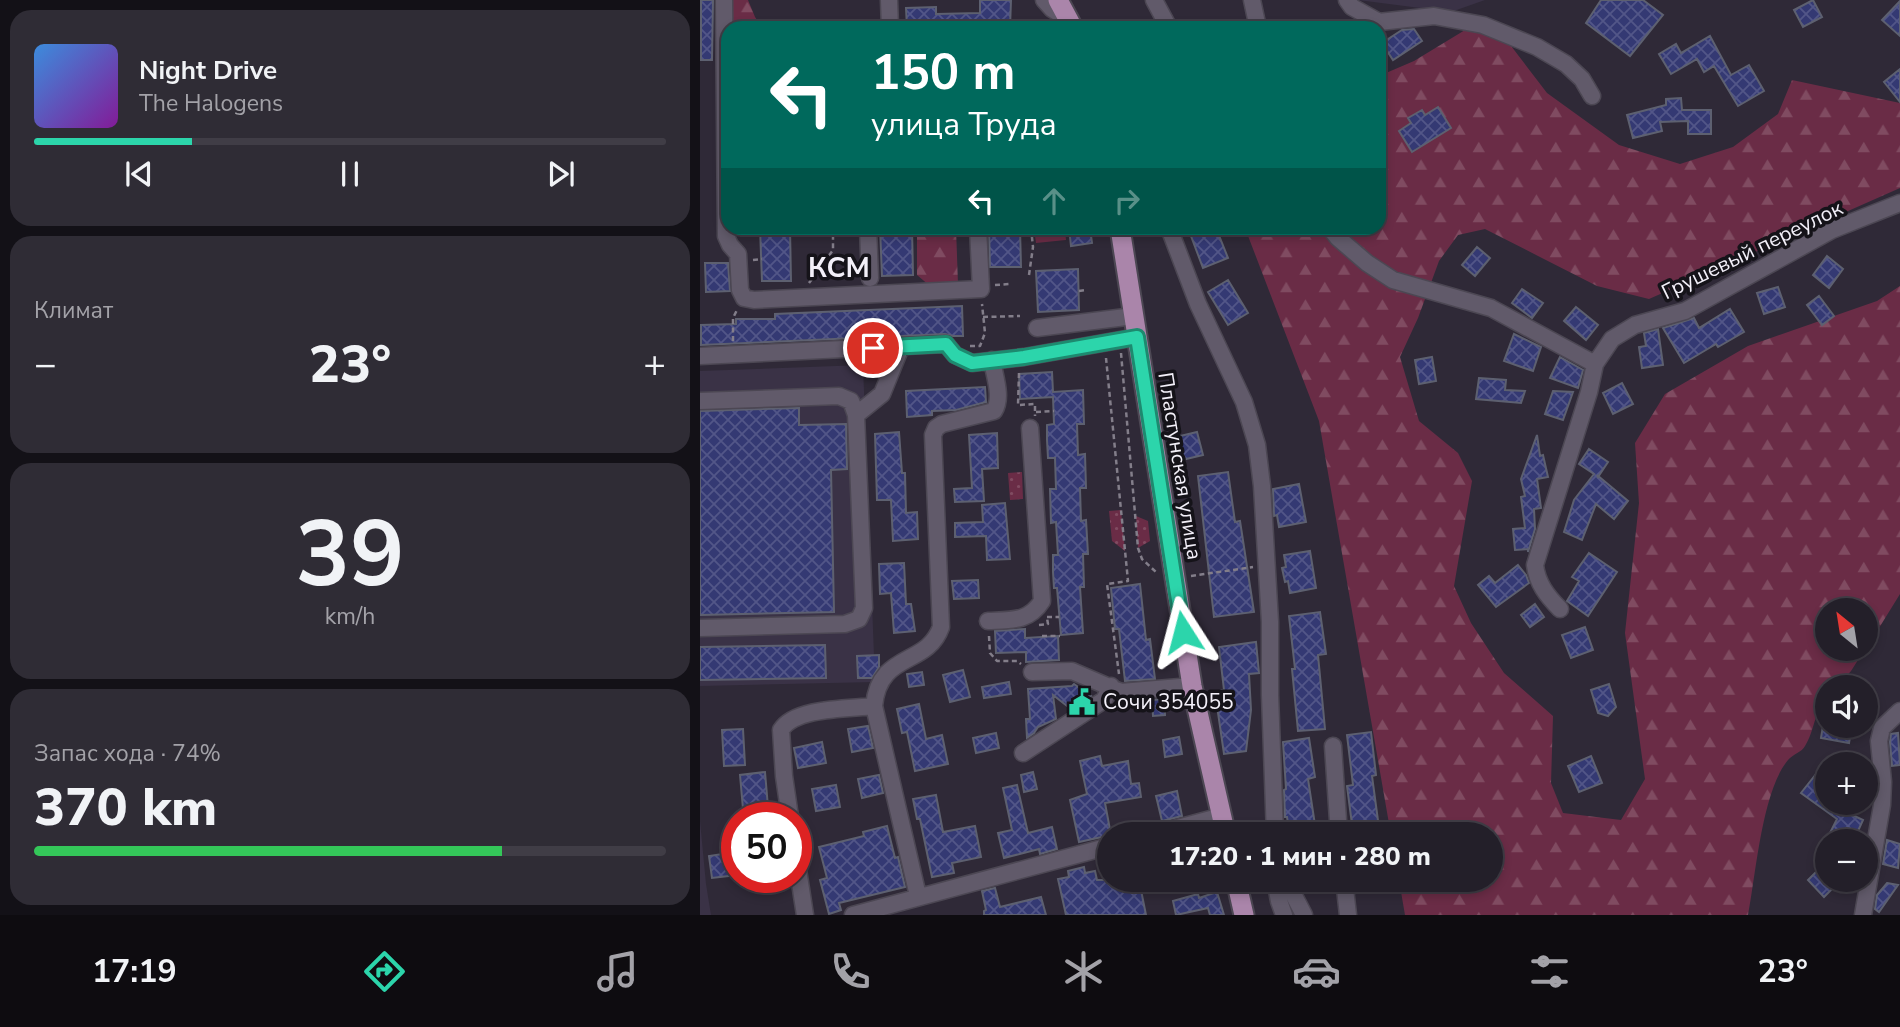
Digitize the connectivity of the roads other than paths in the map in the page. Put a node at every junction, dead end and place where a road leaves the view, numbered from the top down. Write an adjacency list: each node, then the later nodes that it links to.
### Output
1 (724, 0): 8 (street)
2 (889, 0): 9 (street)
3 (1044, 0): 10 (street)
4 (1058, 0): 11 (main road)
5 (1154, 0): 12 (street)
6 (1252, 0): 13 (street)
7 (1347, 0): 14 (street)
8 (724, 21)
9 (890, 21)
10 (1067, 21)
11 (1069, 21)
12 (1165, 21)
13 (1256, 21)
14 (1376, 21)
15 (1386, 21): 16 (street)
16 (1592, 96)
17 (1900, 203): 31 (street, Грушевый переулок)
18 (727, 235): 20 (street)
19 (868, 235): 24 (street)
20 (978, 235)
21 (1121, 235): 25 (main road, Пластунская улица)
22 (1172, 235): 49 (street)
23 (1336, 235): 31 (street)
24 (870, 278)
25 (1134, 316): 26 (street); 27 (main road, Пластунская улица)
26 (1037, 328)
27 (1120, 340): 30 (street); 39 (main road, Пластунская улица)
28 (901, 347): 29 (street); 30 (street); 33 (street)
29 (700, 355)
30 (992, 360): 41 (street)
31 (1595, 364): 35 (street, Грушевый переулок)
32 (700, 401): 33 (street)
33 (856, 415): 37 (street)
34 (1033, 420): 36 (street)
35 (1560, 609)
36 (988, 621)
37 (700, 628)
38 (1032, 672): 40 (street)
39 (1192, 686): 40 (street); 48 (main road, Пластунская улица)
40 (1116, 689): 44 (street)
41 (874, 706): 47 (street); 57 (street)
42 (1900, 711): 45 (street)
43 (1334, 746): 50 (street)
44 (1023, 753)
45 (1883, 782): 46 (street); 64 (street)
46 (1900, 787)
47 (788, 802)
48 (1223, 822)
49 (1275, 822)
50 (1338, 822)
51 (1097, 849): 57 (street)
52 (1239, 892): 60 (main road)
53 (1277, 892): 61 (street)
54 (1292, 892): 62 (street)
55 (1345, 892): 63 (street)
56 (802, 893): 58 (street)
57 (918, 896): 59 (street)
58 (805, 915)
59 (853, 915)
60 (1244, 915)
61 (1284, 915)
62 (1304, 915)
63 (1348, 915)
64 (1863, 915)

